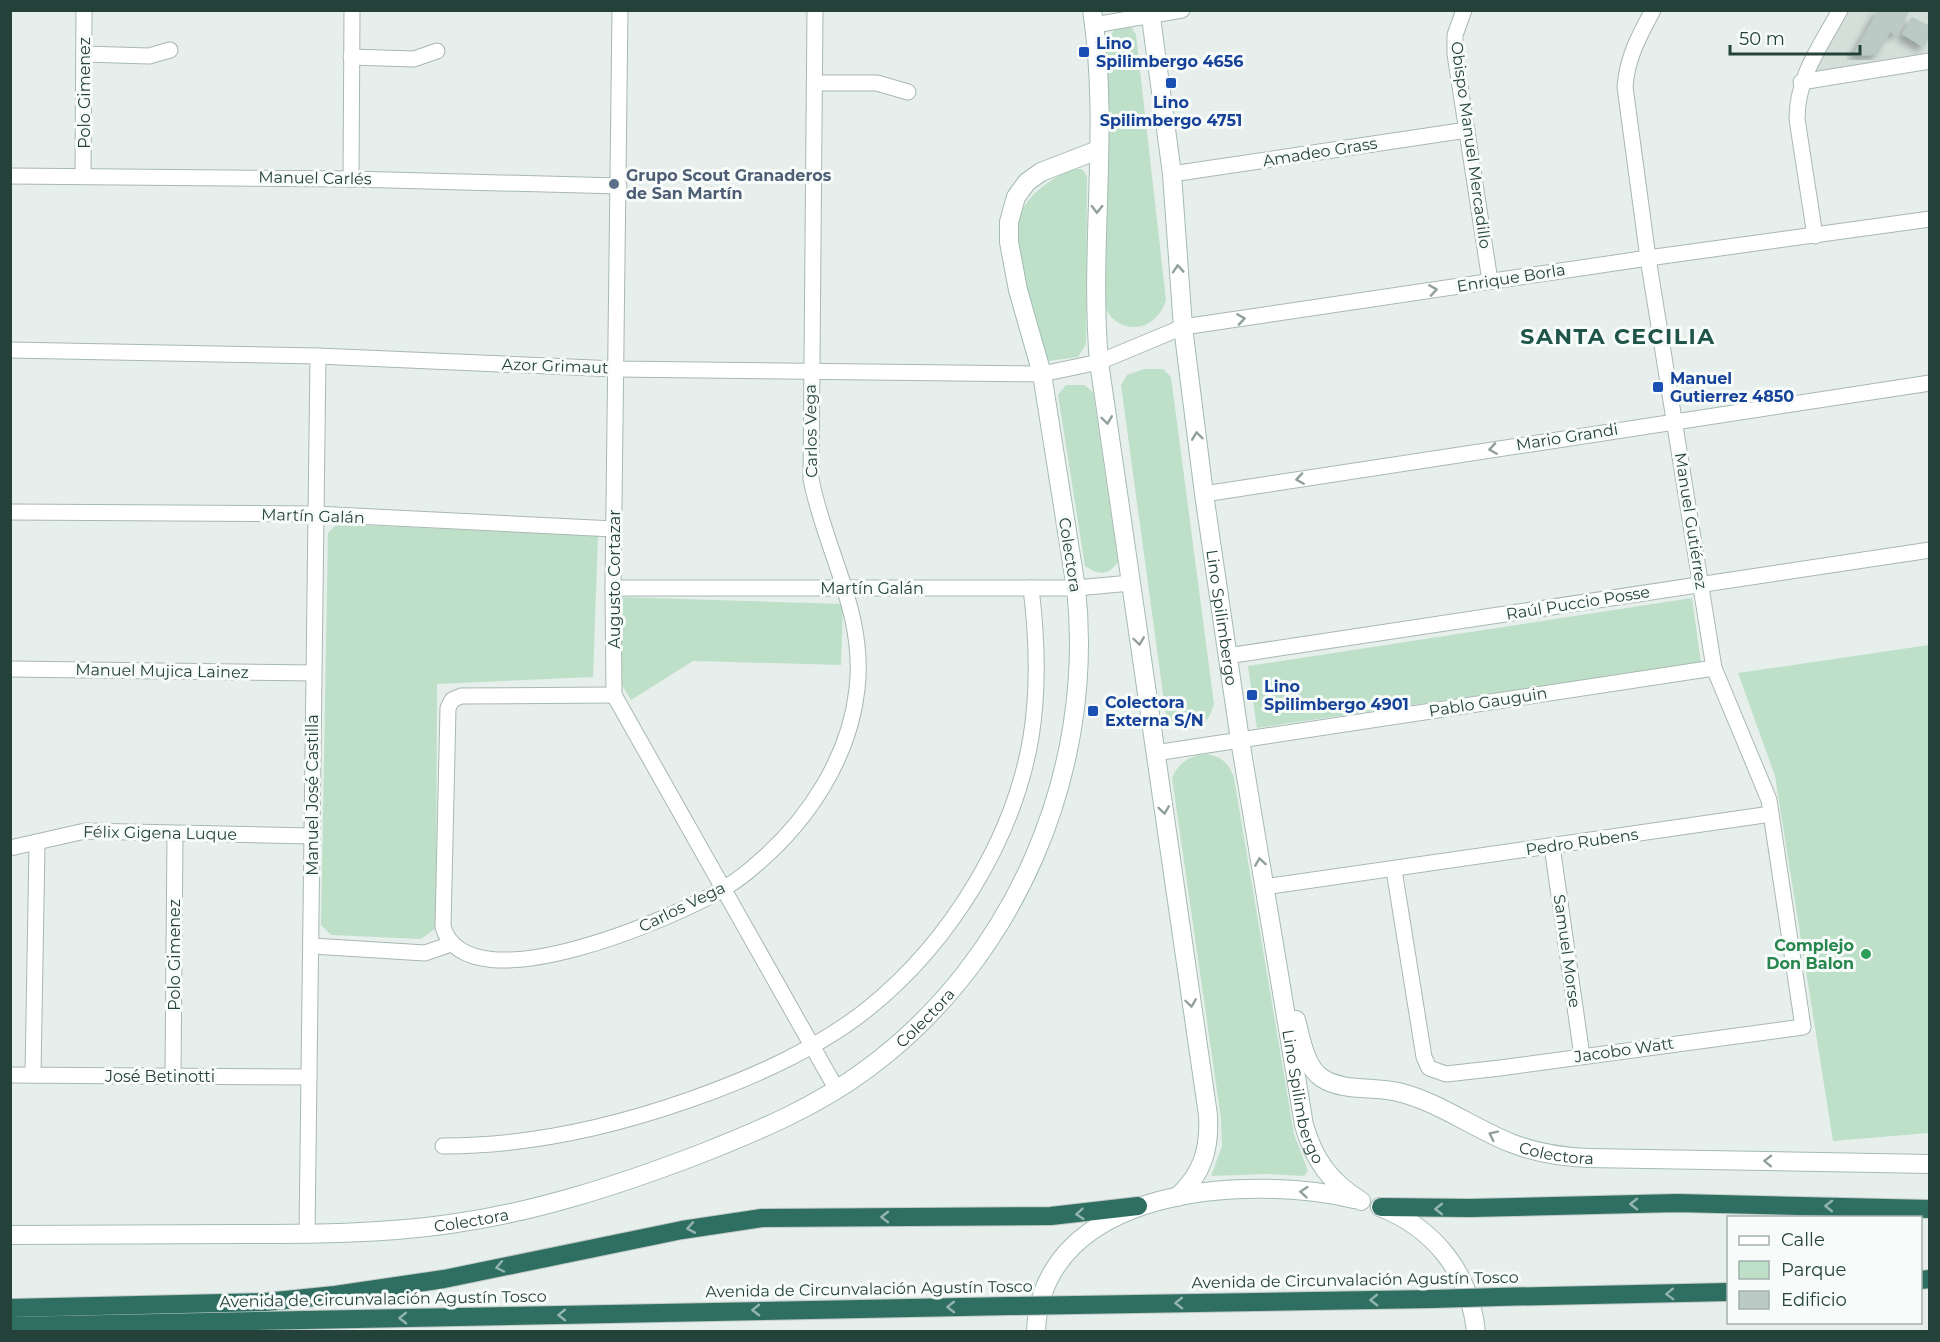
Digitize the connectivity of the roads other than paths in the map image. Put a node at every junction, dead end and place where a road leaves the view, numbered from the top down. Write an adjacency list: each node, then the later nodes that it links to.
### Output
1 (84, 10): 13 (street, Polo Gimenez)
2 (352, 10): 14 (street)
3 (621, 10): 25 (street, Augusto Cortazar)
4 (814, 10): 17 (street, Carlos Vega)
5 (1182, 10): 9 (street)
6 (1464, 10): 19 (street, Obispo Manuel Mercadillo)
7 (1653, 10): 28 (street, Manuel Gutiérrez)
8 (1840, 10): 16 (street)
9 (1151, 13): 10 (street); 21 (main road, Lino Spilimbergo)
10 (1093, 18): 20 (main road)
11 (170, 50): 13 (street)
12 (436, 51): 14 (street)
13 (84, 54): 22 (street, Polo Gimenez)
14 (351, 57): 24 (street)
15 (1929, 61): 16 (street)
16 (1801, 82): 27 (street)
17 (815, 83): 18 (street); 35 (street, Carlos Vega)
18 (908, 92)
19 (1467, 130): 21 (street, Amadeo Grass); 29 (street, Obispo Manuel Mercadillo)
20 (1098, 150): 33 (main road, one-way to 33); 36 (main road, Colectora)
21 (1172, 174): 30 (main road, Lino Spilimbergo, one-way to 21)
22 (83, 175): 23 (street, Manuel Carlés); 24 (street, Manuel Carlés)
23 (10, 176)
24 (351, 179): 25 (street, Manuel Carlés)
25 (619, 186): 34 (street, Augusto Cortazar)
26 (1929, 219): 27 (street, Enrique Borla)
27 (1815, 236): 28 (street, Enrique Borla)
28 (1648, 258): 29 (street, Enrique Borla); 38 (street, Manuel Gutiérrez)
29 (1490, 281): 30 (street, Enrique Borla, one-way to 29)
30 (1183, 327): 33 (street, Enrique Borla); 39 (main road, Lino Spilimbergo, one-way to 30)
31 (10, 350): 32 (street, Azor Grimaut)
32 (318, 356): 34 (street, Azor Grimaut); 41 (street, Manuel José Castilla)
33 (1098, 362): 36 (street, Azor Grimaut); 44 (main road, one-way to 44)
34 (616, 369): 35 (street, Azor Grimaut); 42 (street, Augusto Cortazar)
35 (810, 371): 36 (street, Azor Grimaut); 47 (street, Carlos Vega)
36 (1041, 374): 49 (main road, Colectora)
37 (1929, 383): 38 (street, Mario Grandi)
38 (1675, 420): 39 (street, Mario Grandi, one-way to 39); 45 (street, Manuel Gutiérrez)
39 (1204, 494): 50 (main road, Lino Spilimbergo)
40 (10, 512): 41 (street, Martín Galán)
41 (315, 514): 42 (street, Martín Galán); 53 (street, Manuel José Castilla)
42 (614, 529): 46 (street, Augusto Cortazar)
43 (1929, 550): 45 (street, Raúl Puccio Posse)
44 (1131, 583): 49 (street, Martín Galán); 56 (main road, one-way to 56)
45 (1701, 585): 50 (street, Raúl Puccio Posse); 51 (street, Manuel Gutiérrez)
46 (613, 588): 47 (street, Martín Galán); 54 (street, Augusto Cortazar)
47 (846, 588): 48 (street, Martín Galán); 65 (street, Carlos Vega)
48 (1031, 588): 49 (street, Martín Galán); 70 (street)
49 (1076, 588): 76 (main road, Colectora)
50 (1227, 656): 55 (main road, Lino Spilimbergo)
51 (1714, 668): 55 (street, Pablo Gauguin); 57 (street, Manuel Gutiérrez)
52 (10, 669): 53 (street, Manuel Mujica Lainez)
53 (313, 673): 59 (street, Manuel José Castilla)
54 (614, 695): 65 (street, Augusto Cortazar); 66 (street)
55 (1240, 740): 56 (street, Pablo Gauguin); 64 (main road, Lino Spilimbergo, one-way to 55)
56 (1155, 753): 79 (main road, one-way to 79)
57 (1771, 814): 61 (street, Pedro Rubens); 69 (street, Manuel Gutiérrez)
58 (175, 834): 59 (street, Félix Gigena Luque); 60 (street, Félix Gigena Luque); 74 (street, Polo Gimenez)
59 (312, 836): 67 (street, Manuel José Castilla)
60 (37, 843): 62 (street, Félix Gigena Luque); 73 (street)
61 (1552, 846): 63 (street, Pedro Rubens); 71 (street, Samuel Morse)
62 (10, 848)
63 (1394, 870): 64 (street, Pedro Rubens); 71 (street, Jacobo Watt)
64 (1264, 887): 68 (main road, Lino Spilimbergo)
65 (725, 888): 66 (street, Carlos Vega); 70 (street, Augusto Cortazar)
66 (451, 944): 67 (street)
67 (312, 946): 75 (street, Manuel José Castilla)
68 (1276, 962): 78 (main road, Colectora, one-way to 68); 80 (main road, Lino Spilimbergo)
69 (1803, 1027): 71 (street, Jacobo Watt)
70 (813, 1043): 76 (street, Augusto Cortazar); 77 (street)
71 (1582, 1056)
72 (10, 1075): 73 (street, José Betinotti)
73 (33, 1075): 74 (street, José Betinotti)
74 (173, 1076): 75 (street, José Betinotti)
75 (309, 1077): 84 (street, Manuel José Castilla)
76 (837, 1089): 84 (main road, Colectora)
77 (443, 1146)
78 (1929, 1164)
79 (1177, 1197): 80 (main road, one-way to 79); 81 (main road)
80 (1361, 1201): 82 (main road)
81 (1138, 1206): 87 (highway, one-way to 87); 89 (main road)
82 (1381, 1208): 83 (highway, one-way to 82); 90 (main road)
83 (1929, 1209)
84 (307, 1234): 85 (main road, Colectora)
85 (10, 1235)
86 (1727, 1292): 88 (highway, Avenida de Circunvalación Agustín Tosco, one-way to 88, bridge)
87 (10, 1308)
88 (10, 1326)
89 (1036, 1332)
90 (1476, 1332)

